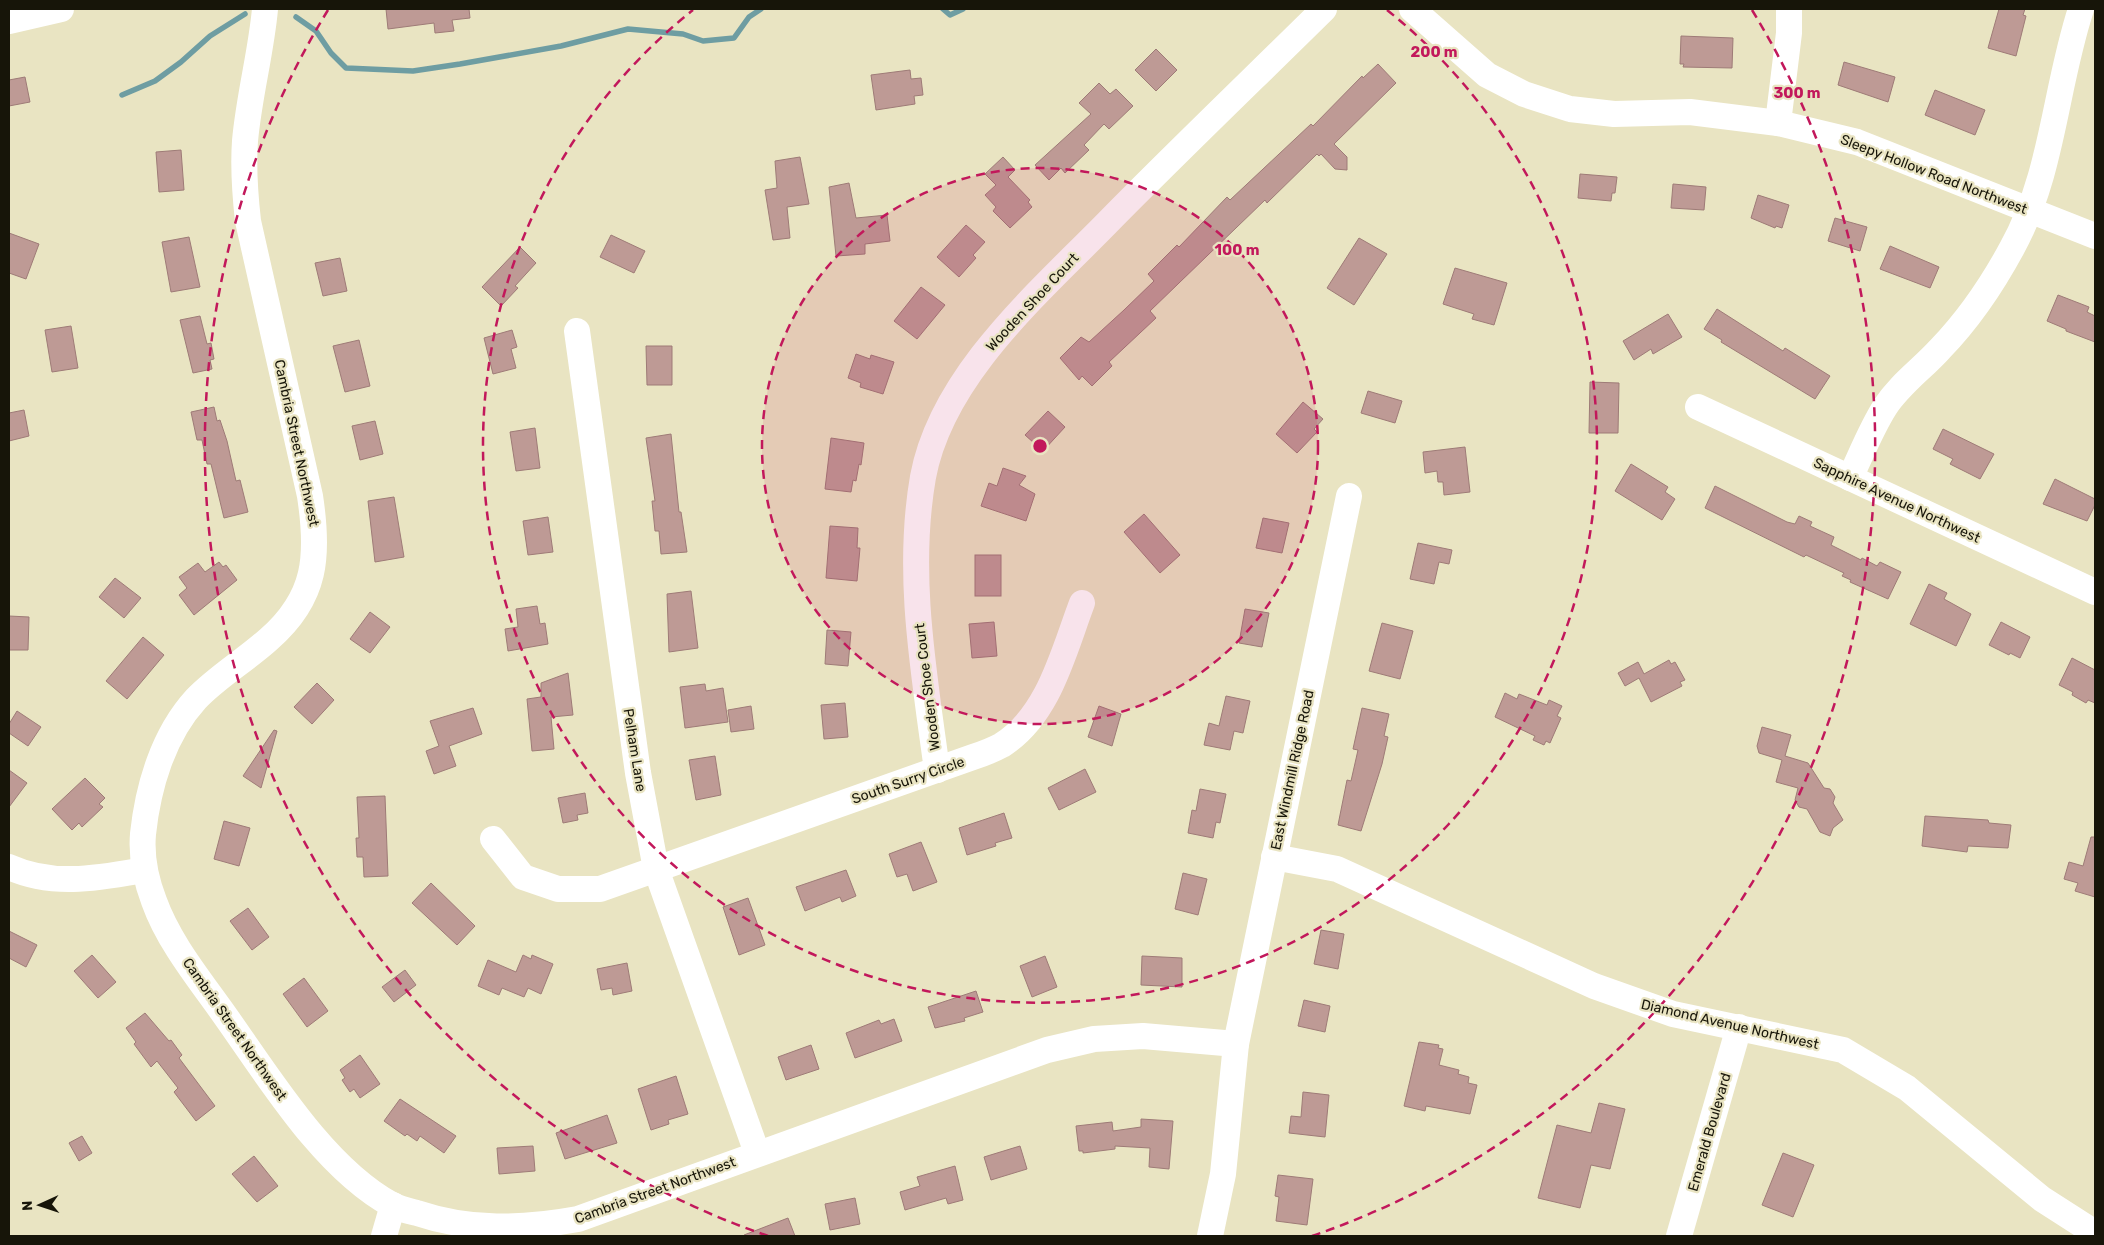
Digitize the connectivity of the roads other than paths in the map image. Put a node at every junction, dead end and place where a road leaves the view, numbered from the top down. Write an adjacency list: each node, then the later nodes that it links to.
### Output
1 (61, 9): 7 (street)
2 (265, 9): 22 (street, Cambria Street Northwest)
3 (1324, 9): 17 (street, Wooden Shoe Court)
4 (1412, 9): 8 (street, Sleepy Hollow Road Northwest)
5 (1789, 9): 8 (street)
6 (2082, 9): 9 (street)
7 (9, 21)
8 (1778, 123): 9 (street, Sleepy Hollow Road Northwest)
9 (2029, 210): 10 (street, Sleepy Hollow Road Northwest); 13 (street)
10 (2095, 236)
11 (578, 331): 21 (street, Pelham Lane)
12 (1698, 407): 13 (street, Sapphire Avenue Northwest)
13 (1850, 478): 15 (street, Sapphire Avenue Northwest)
14 (1350, 496): 19 (street, East Windmill Ridge Road)
15 (2095, 592)
16 (1082, 603): 17 (street, South Surry Circle)
17 (937, 770): 21 (street, South Surry Circle)
18 (493, 839): 21 (street, South Surry Circle)
19 (1274, 857): 23 (street, Diamond Avenue Northwest); 24 (street, East Windmill Ridge Road)
20 (9, 867): 22 (street)
21 (656, 869): 25 (street, Pelham Lane)
22 (144, 870): 26 (street, Cambria Street Northwest)
23 (1739, 1028): 27 (street, Diamond Avenue Northwest); 30 (street, Emerald Boulevard)
24 (1236, 1044): 25 (street, Cambria Street Northwest); 29 (street, East Windmill Ridge Road)
25 (757, 1153): 26 (street, Cambria Street Northwest)
26 (393, 1205): 28 (street)
27 (2095, 1233)
28 (384, 1236)
29 (1210, 1236)
30 (1679, 1236)

